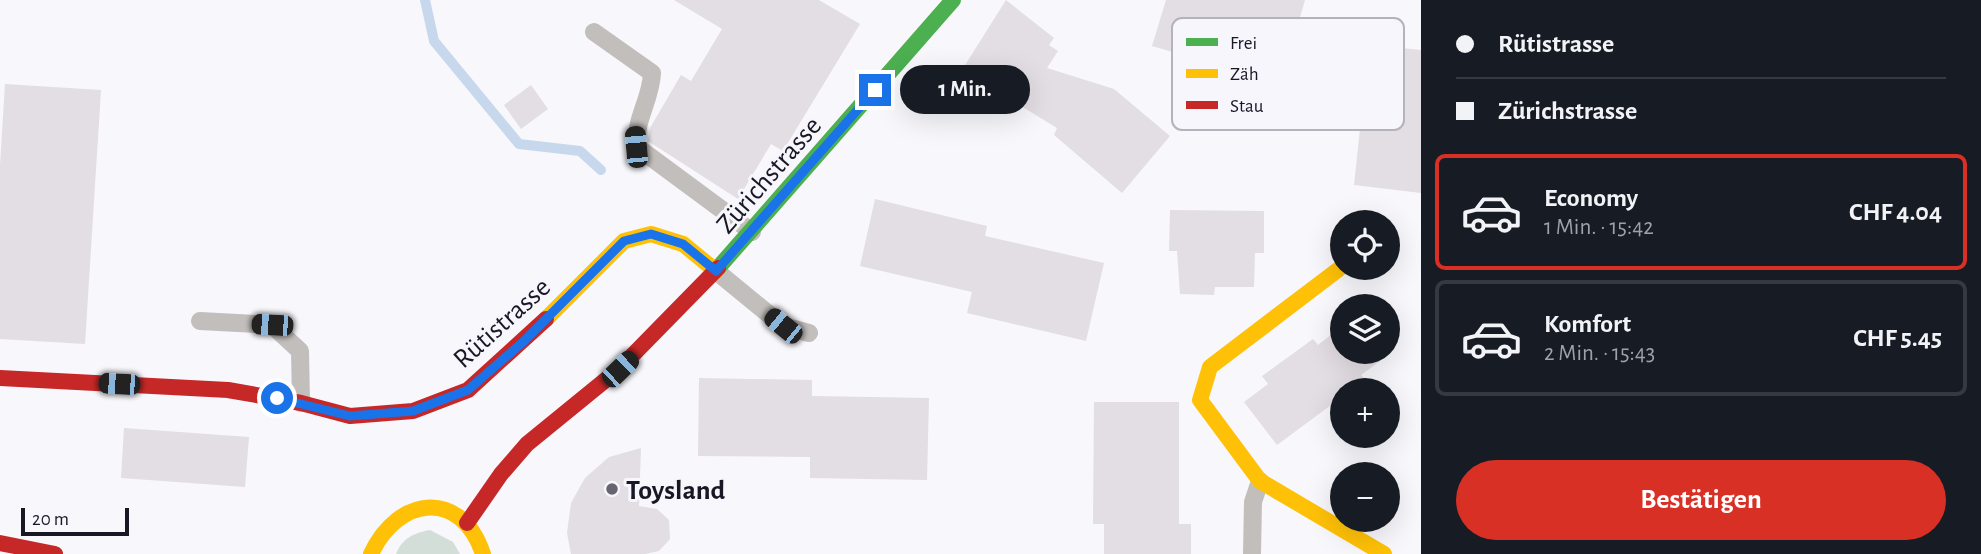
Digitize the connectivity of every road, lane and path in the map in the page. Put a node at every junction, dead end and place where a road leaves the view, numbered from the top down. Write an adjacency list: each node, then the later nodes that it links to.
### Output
1 (953, 0): 3 (street, Zürichstrasse)
2 (594, 32): 3 (lane)
3 (752, 232): 4 (street, Zürichstrasse)
4 (716, 271): 7 (lane); 9 (street, Rütistrasse); 11 (street, Zürichstrasse)
5 (1330, 276): 10 (street)
6 (200, 321): 9 (lane)
7 (809, 333)
8 (0, 377): 9 (street, Rütistrasse)
9 (301, 403)
10 (1260, 481): 16 (lane); 17 (street)
11 (467, 523): 14 (street); 15 (street)
12 (0, 543): 13 (street)
13 (55, 554)
14 (371, 554)
15 (483, 554)
16 (1252, 554)
17 (1384, 554)

